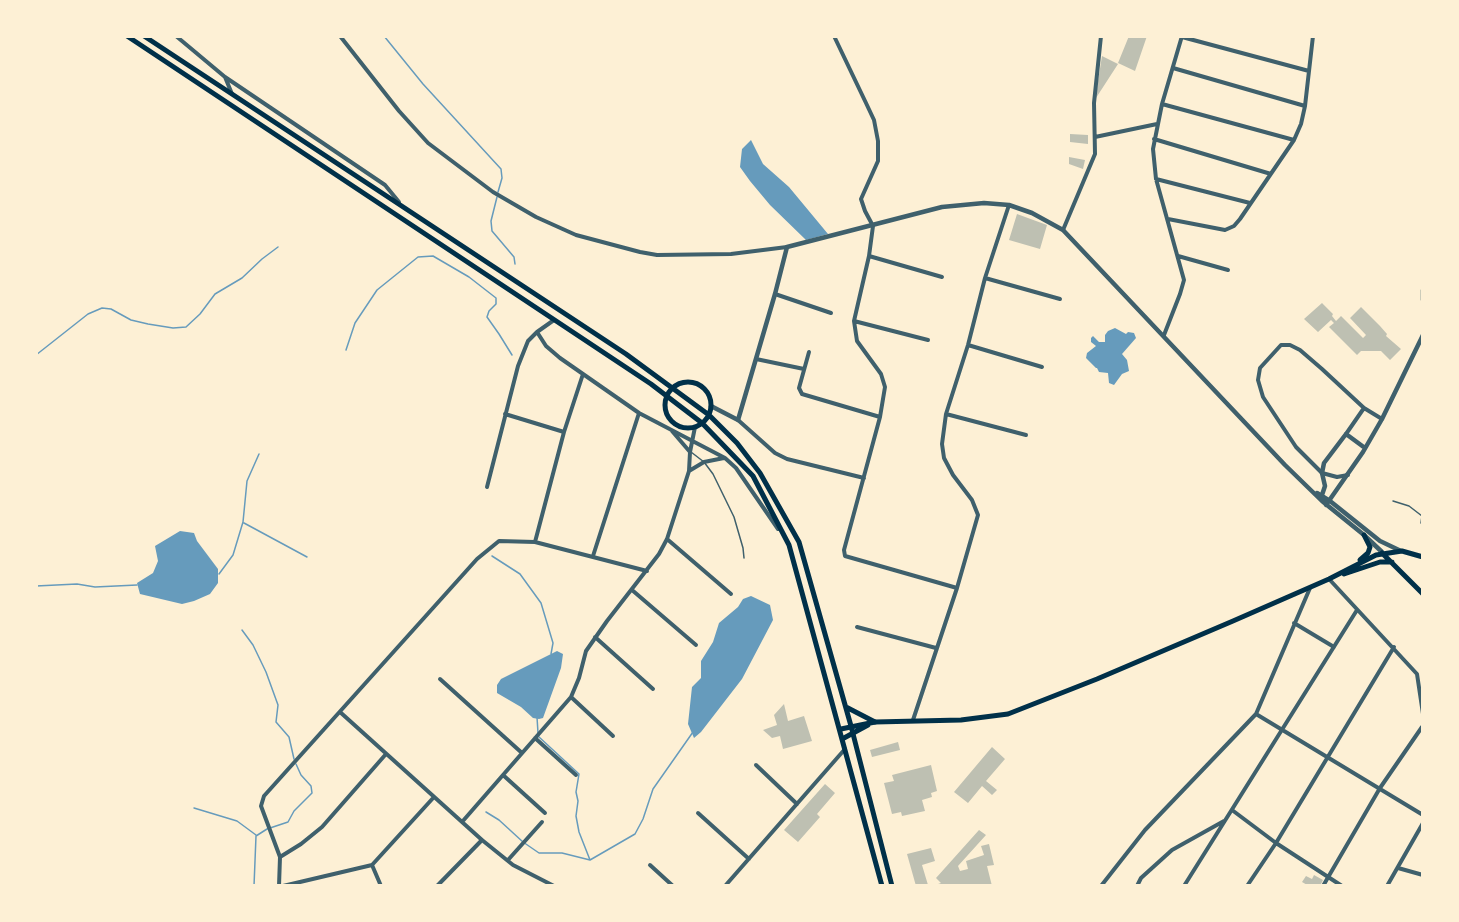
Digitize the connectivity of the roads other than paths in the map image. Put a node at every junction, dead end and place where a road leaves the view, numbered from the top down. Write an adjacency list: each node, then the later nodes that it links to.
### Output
1 (128, 36): 38 (main road)
2 (144, 36): 12 (main road)
3 (176, 36): 11 (street)
4 (340, 36): 27 (street)
5 (834, 36): 25 (street)
6 (1101, 36): 16 (street)
7 (1182, 36): 9 (street); 10 (street)
8 (1313, 36): 10 (street)
9 (1173, 68): 13 (street); 14 (street)
10 (1309, 71): 14 (street)
11 (225, 77): 12 (street); 23 (street)
12 (232, 94): 23 (main road)
13 (1162, 104): 15 (street); 18 (street)
14 (1305, 106): 18 (street)
15 (1157, 124): 16 (street); 17 (street)
16 (1095, 137): 26 (street)
17 (1154, 139): 19 (street); 20 (street)
18 (1294, 140): 19 (street)
19 (1271, 174): 21 (street)
20 (1156, 179): 21 (street); 24 (street)
21 (1250, 203): 24 (street)
22 (1009, 205): 25 (street); 26 (street); 32 (street)
23 (403, 208): 50 (main road)
24 (1168, 219): 29 (street)
25 (873, 226): 27 (street); 28 (street)
26 (1063, 230): 41 (street)
27 (787, 247): 34 (street)
28 (869, 256): 31 (street); 39 (street)
29 (1178, 256): 30 (street); 41 (street)
30 (1228, 270)
31 (942, 277)
32 (985, 278): 35 (street); 44 (street)
33 (1423, 290): 36 (street)
34 (775, 294): 37 (street); 46 (street)
35 (1060, 299)
36 (1423, 300)
37 (831, 313)
38 (554, 320): 40 (street); 51 (main road)
39 (854, 321): 43 (street); 58 (street)
40 (537, 332): 49 (street); 55 (street)
41 (1164, 335): 77 (street)
42 (1423, 335): 59 (street)
43 (928, 340)
44 (968, 345): 47 (street); 56 (street)
45 (809, 352): 48 (street)
46 (755, 359): 48 (street); 60 (street)
47 (1042, 368)
48 (804, 369): 58 (street)
49 (583, 374): 54 (street); 64 (street)
50 (674, 388): 51 (main road); 52 (main road); 57 (main road)
51 (668, 396): 61 (main road); 62 (main road)
52 (711, 406): 57 (main road); 60 (street)
53 (1364, 408): 59 (street); 65 (street); 73 (street)
54 (639, 413): 62 (street); 86 (street)
55 (505, 414): 64 (street); 76 (street)
56 (946, 414): 66 (street); 94 (street)
57 (709, 415): 61 (main road); 110 (main road)
58 (880, 417): 75 (street)
59 (1382, 419): 68 (street)
60 (738, 420): 75 (street)
61 (702, 423): 63 (main road); 83 (main road)
62 (672, 426): 63 (main road); 67 (street); 69 (street)
63 (695, 427): 67 (street)
64 (564, 432): 82 (street)
65 (1346, 434): 68 (street); 73 (street)
66 (1026, 435)
67 (693, 441): 69 (street); 70 (street)
68 (1365, 448): 74 (street)
69 (690, 452): 71 (lane); 72 (street)
70 (725, 458): 71 (street); 83 (street)
71 (704, 462): 72 (street); 88 (lane)
72 (689, 471): 81 (street)
73 (1322, 473): 74 (street); 77 (street)
74 (1348, 475): 77 (street)
75 (864, 478): 94 (street)
76 (487, 486)
77 (1325, 501): 80 (street); 84 (street)
78 (1393, 501): 79 (lane)
79 (1422, 523)
80 (1364, 535): 85 (street); 90 (main road)
81 (667, 539): 91 (street); 96 (street)
82 (535, 542): 86 (street); 111 (street)
83 (789, 545): 117 (main road)
84 (1402, 551): 85 (main road); 87 (main road)
85 (1382, 552): 89 (main road); 90 (main road)
86 (593, 556): 91 (street)
87 (1423, 557)
88 (744, 558)
89 (1392, 562): 92 (main road); 97 (main road)
90 (1356, 564): 92 (main road)
91 (647, 571): 95 (street)
92 (1329, 579): 93 (main road); 98 (street)
93 (1311, 587): 99 (street); 114 (main road)
94 (957, 588): 105 (street)
95 (632, 590): 101 (street); 102 (street)
96 (731, 594)
97 (1423, 594)
98 (1357, 610): 103 (street); 104 (street)
99 (1294, 623): 103 (street); 112 (street)
100 (857, 627): 105 (street)
101 (595, 637): 108 (street); 109 (street)
102 (696, 645)
103 (1334, 647): 119 (street)
104 (1394, 647): 107 (street); 126 (street)
105 (936, 648): 114 (street)
106 (440, 679): 124 (street)
107 (1421, 683): 113 (street)
108 (653, 689)
109 (571, 697): 120 (street); 121 (street)
110 (846, 707): 115 (main road); 118 (main road)
111 (340, 712): 125 (street); 143 (street)
112 (1256, 714): 119 (street); 159 (street)
113 (1423, 714)
114 (913, 720): 115 (main road)
115 (875, 722): 118 (main road)
116 (1423, 726): 130 (street)
117 (841, 729): 118 (main road); 122 (main road)
118 (852, 729): 122 (main road); 158 (main road)
119 (1282, 730): 126 (street); 133 (street)
120 (613, 736)
121 (535, 738): 124 (street); 129 (street)
122 (844, 738): 123 (main road)
123 (846, 748): 132 (street); 157 (main road)
124 (522, 753): 128 (street)
125 (386, 754): 131 (street); 143 (street)
126 (1327, 756): 130 (street); 142 (street)
127 (756, 765): 132 (street)
128 (503, 775): 134 (street); 138 (street)
129 (576, 775)
130 (1380, 788): 136 (street); 150 (street)
131 (434, 797): 138 (street); 146 (street)
132 (797, 804): 144 (street)
133 (1232, 810): 137 (street); 142 (street)
134 (545, 813)
135 (698, 813): 144 (street)
136 (1423, 815)
137 (1226, 820): 160 (street); 161 (street)
138 (462, 822): 141 (street)
139 (542, 822): 145 (street)
140 (1423, 823): 148 (street)
141 (482, 840): 145 (street); 153 (street)
142 (1276, 843): 150 (street); 162 (street)
143 (280, 857): 151 (street)
144 (749, 859): 156 (street)
145 (508, 860): 154 (street)
146 (372, 865): 151 (street); 152 (street)
147 (650, 865): 155 (street)
148 (1398, 868): 149 (street); 165 (street)
149 (1423, 875)
150 (1328, 877): 163 (street); 164 (street)
151 (281, 886)
152 (381, 886)
153 (437, 886)
154 (554, 886)
155 (673, 886)
156 (725, 886)
157 (882, 886)
158 (892, 886)
159 (1101, 886)
160 (1137, 886)
161 (1184, 886)
162 (1247, 886)
163 (1323, 886)
164 (1342, 886)
165 (1387, 886)

